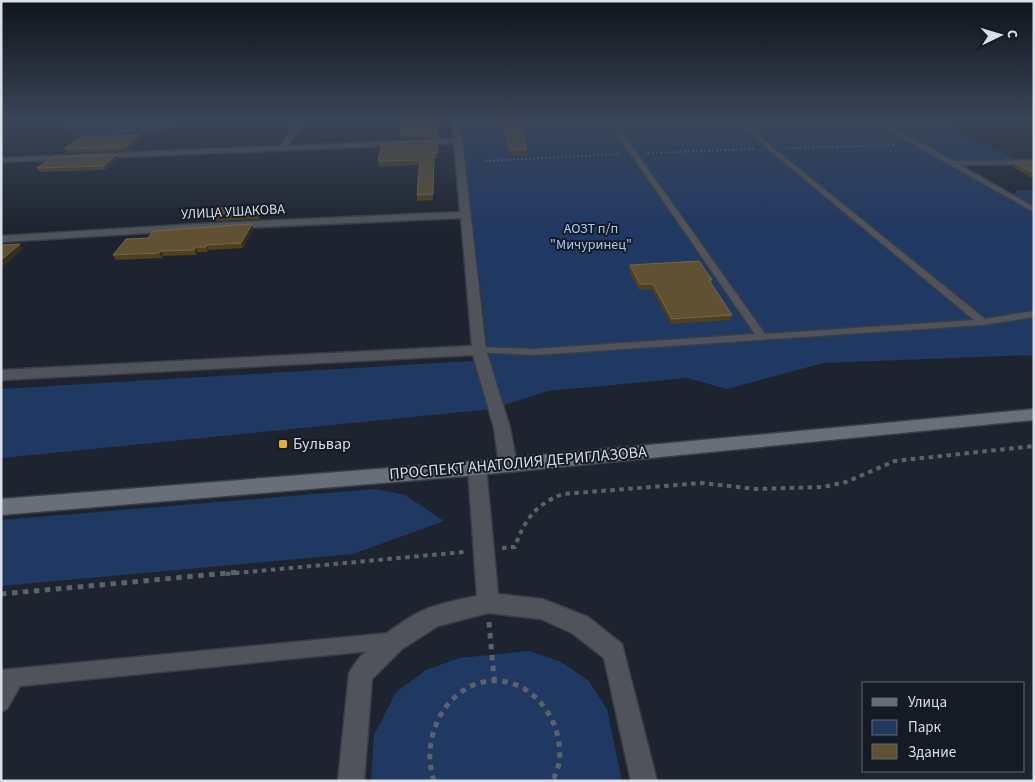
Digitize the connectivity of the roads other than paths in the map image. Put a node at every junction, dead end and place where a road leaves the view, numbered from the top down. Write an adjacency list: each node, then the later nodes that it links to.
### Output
1 (60, 157): 6 (street)
2 (460, 157): 10 (street)
3 (635, 157): 14 (lane)
4 (782, 157): 13 (lane)
5 (943, 157): 8 (lane)
6 (1, 160)
7 (1034, 162): 8 (street)
8 (953, 163): 9 (lane)
9 (1034, 210)
10 (466, 215): 11 (street, УЛИЦА УШАКОВА); 15 (street)
11 (1, 239)
12 (1034, 314): 13 (lane)
13 (983, 322): 14 (lane)
14 (761, 335): 15 (lane)
15 (480, 350): 16 (street); 18 (street)
16 (1, 375)
17 (1034, 414): 18 (main road, ПРОСПЕКТ АНАТОЛИЯ ДЕРИГЛАЗОВА)
18 (508, 465): 19 (main road, ПРОСПЕКТ АНАТОЛИЯ ДЕРИГЛАЗОВА)
19 (477, 468): 20 (main road, ПРОСПЕКТ АНАТОЛИЯ ДЕРИГЛАЗОВА); 21 (street)
20 (1, 507)
21 (488, 604): 22 (street); 26 (street)
22 (394, 641): 23 (lane); 25 (street)
23 (8, 679): 24 (lane)
24 (1, 703)
25 (351, 781)
26 (644, 781)

